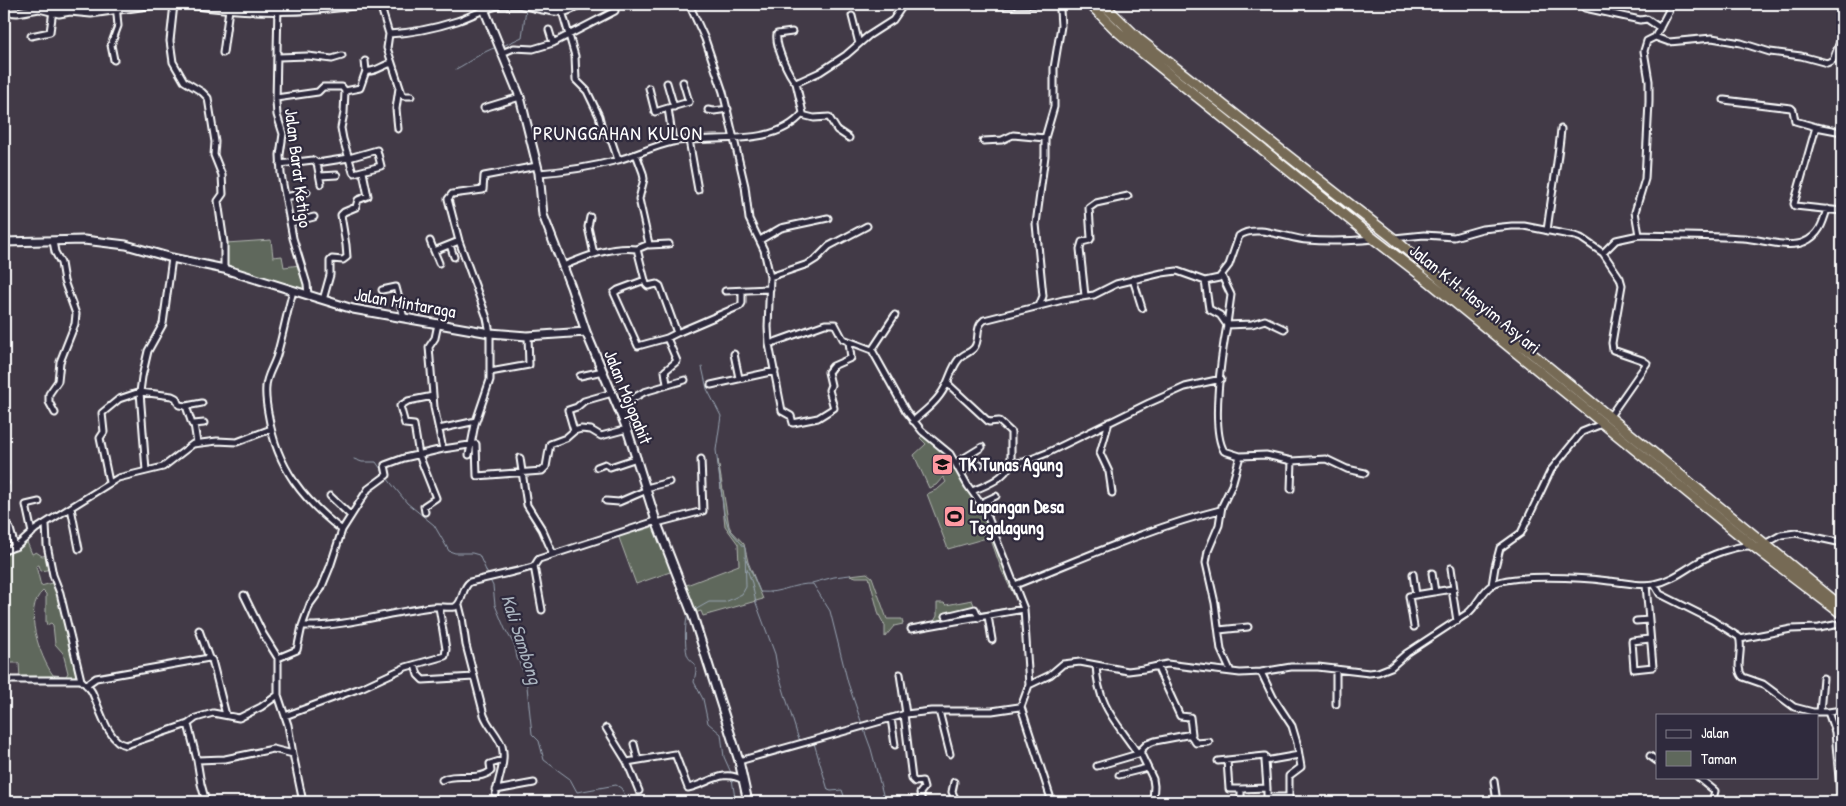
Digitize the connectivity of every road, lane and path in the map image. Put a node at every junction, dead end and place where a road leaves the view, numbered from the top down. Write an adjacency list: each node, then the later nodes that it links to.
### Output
1 (155, 4): 15 (street)
2 (174, 4): 112 (street)
3 (189, 4): 16 (street)
4 (360, 4): 17 (street)
5 (380, 4): 27 (street)
6 (578, 4): 21 (street)
7 (689, 4): 54 (street)
8 (904, 4): 33 (street)
9 (991, 4): 10 (street)
10 (1062, 4): 63 (street)
11 (1090, 4): 70 (highway, Jalan K.H. Hasyim Asy'ari)
12 (1103, 4): 57 (highway, Jalan K.H. Hasyim Asy'ari)
13 (1581, 4): 24 (street)
14 (1670, 4): 24 (street)
15 (116, 7): 19 (street); 38 (street)
16 (227, 7): 17 (street); 34 (street)
17 (278, 7): 37 (street, Jalan Barat Ketigo)
18 (484, 7): 21 (street); 27 (street); 35 (street, Jalan Mojopahit)
19 (53, 10): 20 (street); 28 (street)
20 (4, 11)
21 (562, 11): 29 (street)
22 (615, 11): 29 (street)
23 (852, 16): 33 (street)
24 (1660, 28): 31 (street)
25 (549, 30): 32 (street)
26 (792, 32): 44 (street)
27 (388, 34): 40 (street)
28 (31, 36)
29 (569, 36): 32 (street); 71 (street)
30 (1842, 37): 31 (street)
31 (1656, 38): 93 (street)
32 (553, 43): 35 (street)
33 (860, 44): 44 (street)
34 (223, 53)
35 (502, 53): 49 (street, Jalan Mojopahit)
36 (342, 56): 37 (street)
37 (278, 57): 50 (street, Jalan Barat Ketigo)
38 (114, 60)
39 (365, 61): 41 (street)
40 (392, 63): 41 (street); 45 (street)
41 (366, 71): 47 (street)
42 (684, 82): 53 (street)
43 (667, 83): 53 (street)
44 (796, 83): 56 (street)
45 (400, 85): 48 (street); 59 (street)
46 (649, 88): 53 (street)
47 (345, 91): 50 (street); 69 (street)
48 (412, 96)
49 (520, 97): 52 (street); 75 (street, Jalan Mojopahit)
50 (276, 98): 74 (street, Jalan Barat Ketigo)
51 (1724, 100): 58 (street)
52 (484, 108)
53 (671, 108): 67 (street)
54 (728, 109): 55 (street); 64 (street)
55 (708, 110)
56 (802, 115): 62 (street); 64 (street)
57 (1240, 117): 70 (highway); 72 (highway, Jalan K.H. Hasyim Asy'ari)
58 (1816, 127): 61 (street); 85 (street)
59 (398, 129)
60 (1561, 129): 92 (street)
61 (1842, 132)
62 (849, 138)
63 (1045, 138): 66 (street); 126 (street)
64 (733, 139): 65 (street); 98 (street)
65 (689, 140): 67 (street); 80 (street)
66 (983, 141)
67 (673, 142): 68 (street)
68 (636, 154): 71 (street); 103 (street)
69 (349, 158): 73 (street); 76 (street); 76 (street)
70 (1273, 158): 84 (highway, Jalan K.H. Hasyim Asy'ari)
71 (618, 160): 75 (street)
72 (1295, 160): 84 (highway); 94 (highway, Jalan K.H. Hasyim Asy'ari)
73 (317, 162): 74 (street); 78 (street)
74 (280, 164): 83 (street, Jalan Barat Ketigo)
75 (538, 169): 97 (street); 111 (street, Jalan Mojopahit)
76 (363, 172): 125 (street)
77 (337, 175): 78 (street)
78 (320, 176): 79 (street)
79 (320, 184)
80 (698, 190)
81 (307, 192): 83 (street)
82 (1128, 196): 124 (street)
83 (286, 197): 90 (street, Jalan Barat Ketigo)
84 (1322, 198): 95 (highway, Jalan K.H. Hasyim Asy'ari)
85 (1827, 209): 86 (street); 93 (street)
86 (1842, 211)
87 (314, 217): 90 (street)
88 (590, 217): 107 (street)
89 (828, 218): 98 (street)
90 (291, 223): 123 (street, Jalan Barat Ketigo)
91 (868, 226): 114 (street)
92 (1547, 231): 94 (street); 106 (street)
93 (1639, 234): 106 (street)
94 (1393, 238): 159 (highway, Jalan K.H. Hasyim Asy'ari)
95 (1374, 239): 113 (street); 165 (highway, Jalan K.H. Hasyim Asy'ari)
96 (53, 240): 100 (street, Jalan Mintaraga); 109 (street, Jalan Mintaraga); 158 (street)
97 (459, 240): 102 (street); 135 (street)
98 (760, 240): 114 (street)
99 (430, 241): 105 (street)
100 (4, 242)
101 (669, 244): 103 (street)
102 (450, 245): 105 (street); 108 (street)
103 (649, 245): 104 (street)
104 (637, 248): 107 (street); 115 (street)
105 (434, 251): 110 (street)
106 (1603, 253): 159 (street)
107 (594, 254): 111 (street)
108 (454, 256)
109 (172, 258): 112 (street, Jalan Mintaraga); 152 (street)
110 (439, 263)
111 (563, 266): 133 (street, Jalan Mojopahit)
112 (224, 269): 120 (street, Jalan Mintaraga)
113 (1222, 276): 117 (street); 131 (street)
114 (770, 277): 118 (street)
115 (645, 280): 134 (street); 137 (street)
116 (1133, 280): 117 (street); 124 (street); 127 (street)
117 (1205, 281): 131 (street)
118 (770, 289): 122 (street); 139 (street)
119 (382, 290): 129 (street)
120 (292, 291): 123 (street, Jalan Mintaraga); 168 (street)
121 (725, 291): 122 (street)
122 (742, 291): 134 (street)
123 (308, 295): 125 (street, Jalan Mintaraga)
124 (1086, 296): 126 (street)
125 (323, 300): 129 (street, Jalan Mintaraga)
126 (1040, 306): 149 (street)
127 (1142, 308)
128 (894, 314): 140 (street)
129 (404, 318): 130 (street, Jalan Mintaraga)
130 (438, 324): 135 (street, Jalan Mintaraga); 154 (street)
131 (1227, 324): 132 (street); 147 (street)
132 (1284, 329)
133 (586, 332): 136 (street, Jalan Mintaraga); 142 (street, Jalan Mojopahit)
134 (677, 333): 137 (street)
135 (490, 334): 136 (street, Jalan Mintaraga); 144 (street)
136 (528, 336): 144 (street)
137 (667, 338): 150 (street)
138 (849, 342): 139 (street); 140 (street); 143 (street)
139 (769, 344): 143 (street)
140 (872, 350): 161 (street)
141 (734, 354): 146 (street)
142 (603, 371): 145 (street); 153 (street, Jalan Mojopahit)
143 (775, 371): 146 (street)
144 (490, 372): 160 (street)
145 (580, 376)
146 (739, 378): 151 (street)
147 (1221, 379): 162 (street); 175 (street)
148 (685, 380): 150 (street)
149 (947, 383): 161 (street); 181 (street)
150 (668, 384): 157 (street)
151 (711, 385)
152 (140, 392): 156 (street); 186 (street); 190 (street)
153 (612, 394): 157 (street, Jalan Mojopahit); 169 (street)
154 (433, 396): 166 (street); 173 (street)
155 (202, 403): 156 (street)
156 (186, 406): 164 (street)
157 (618, 407): 167 (street, Jalan Mojopahit)
158 (56, 413)
159 (1613, 419): 183 (highway); 184 (highway, Jalan K.H. Hasyim Asy'ari)
160 (476, 421): 166 (street); 174 (street)
161 (914, 422): 180 (street)
162 (1110, 422): 181 (street); 195 (street)
163 (204, 423): 164 (street)
164 (194, 424): 170 (street)
165 (1602, 424): 183 (highway, Jalan K.H. Hasyim Asy'ari); 225 (street)
166 (438, 429): 172 (street)
167 (627, 429): 169 (street); 177 (street, Jalan Mojopahit)
168 (270, 430): 170 (street); 209 (street)
169 (574, 430): 188 (street)
170 (197, 443): 186 (street)
171 (982, 447): 180 (street)
172 (443, 449): 173 (street); 188 (street)
173 (419, 455): 204 (street); 205 (street)
174 (469, 455)
175 (1240, 456): 179 (street); 203 (street)
176 (520, 458): 188 (street)
177 (637, 458): 185 (street); 192 (street, Jalan Mojopahit)
178 (701, 460): 206 (street)
179 (1292, 461): 189 (street); 193 (street)
180 (956, 463): 187 (street)
181 (1011, 463): 194 (street)
182 (980, 464): 187 (street)
183 (1651, 464): 200 (highway, Jalan K.H. Hasyim Asy'ari)
184 (1668, 464): 200 (highway); 212 (highway, Jalan K.H. Hasyim Asy'ari)
185 (597, 467)
186 (146, 471): 190 (street)
187 (960, 471): 194 (street)
188 (522, 473): 217 (street)
189 (1365, 474)
190 (110, 482): 202 (street)
191 (669, 482): 192 (street)
192 (646, 489): 198 (street); 206 (street, Jalan Mojopahit)
193 (1291, 489)
194 (972, 491): 201 (street)
195 (1112, 493)
196 (330, 496): 205 (street)
197 (996, 496): 201 (street)
198 (606, 501)
199 (39, 502): 210 (street)
200 (1699, 502): 213 (highway, Jalan K.H. Hasyim Asy'ari)
201 (981, 503): 224 (street)
202 (71, 508): 208 (street); 216 (street)
203 (1220, 510): 224 (street); 247 (street)
204 (425, 512)
205 (351, 516): 209 (street)
206 (657, 522): 217 (street); 294 (street, Jalan Mojopahit)
207 (4, 523): 214 (street)
208 (46, 524): 210 (street); 263 (street)
209 (342, 530): 242 (street)
210 (32, 533): 214 (street)
211 (1842, 543): 212 (street)
212 (1766, 544): 231 (highway, Jalan K.H. Hasyim Asy'ari)
213 (1753, 546): 223 (street); 238 (highway, Jalan K.H. Hasyim Asy'ari)
214 (15, 547): 215 (street)
215 (4, 550)
216 (79, 550)
217 (553, 554): 218 (street)
218 (534, 566): 230 (street); 233 (street)
219 (1451, 568): 226 (street)
220 (1432, 573): 227 (street)
221 (1413, 574): 229 (street)
222 (1646, 584): 223 (street); 225 (street); 240 (street)
223 (1654, 584): 249 (street)
224 (1016, 585): 234 (street)
225 (1492, 585): 239 (street)
226 (1452, 589): 227 (street); 239 (street)
227 (1435, 592): 229 (street)
228 (244, 595): 252 (street)
229 (1416, 595): 244 (street)
230 (458, 605): 232 (street); 260 (street)
231 (1842, 606)
232 (439, 607): 242 (street); 253 (street)
233 (542, 610)
234 (1024, 610): 236 (street); 265 (street)
235 (946, 616): 237 (street)
236 (988, 616): 237 (street); 250 (street)
237 (979, 618): 245 (street)
238 (1841, 619): 249 (street)
239 (1457, 620): 256 (street)
240 (1649, 620): 241 (street); 248 (street)
241 (1636, 621)
242 (302, 626): 252 (street)
243 (1248, 627): 247 (street)
244 (1414, 627)
245 (911, 629)
246 (199, 630): 251 (street)
247 (1219, 630): 257 (street)
248 (1650, 639): 248 (street)
249 (1740, 639): 271 (street)
250 (992, 640)
251 (209, 658): 264 (street); 274 (street)
252 (278, 658): 266 (street)
253 (415, 665): 260 (street); 275 (street)
254 (1096, 665): 255 (street); 265 (street); 287 (street)
255 (1157, 666): 257 (street); 281 (street)
256 (1336, 668): 258 (street); 267 (street)
257 (1231, 672): 258 (street)
258 (1261, 672): 288 (street)
259 (900, 674): 273 (street)
260 (474, 677): 291 (street)
261 (1822, 678): 271 (street)
262 (4, 680): 263 (street)
263 (81, 680): 264 (street)
264 (86, 685): 277 (street)
265 (1029, 685): 268 (street)
266 (278, 695): 274 (street); 275 (street)
267 (1336, 704)
268 (1021, 708): 270 (street); 322 (street)
269 (1842, 710): 272 (street)
270 (939, 711): 273 (street); 286 (street)
271 (1820, 712): 272 (street)
272 (1828, 712): 279 (street)
273 (905, 714): 276 (street); 320 (street)
274 (226, 715): 277 (street)
275 (285, 716): 285 (street)
276 (891, 718): 284 (street); 294 (street)
277 (188, 724): 290 (street)
278 (606, 728): 298 (street)
279 (1835, 732): 280 (street); 327 (street)
280 (1842, 732)
281 (1191, 736): 282 (street); 287 (street)
282 (1209, 742)
283 (634, 744): 292 (street)
284 (895, 745)
285 (294, 754): 290 (street); 317 (street)
286 (950, 754)
287 (1139, 754): 299 (street); 300 (street)
288 (1299, 755): 296 (street); 314 (street)
289 (1650, 756): 297 (street)
290 (198, 760): 316 (street)
291 (502, 760): 303 (street); 310 (street)
292 (638, 760): 298 (street); 304 (street)
293 (1227, 760): 295 (street); 296 (street); 309 (street)
294 (739, 761): 304 (street, Jalan Mojopahit)
295 (1218, 761)
296 (1265, 761): 308 (street)
297 (1656, 761)
298 (627, 762): 311 (street)
299 (1098, 766)
300 (1147, 768): 301 (street); 323 (street)
301 (1119, 775)
302 (1699, 778): 326 (street)
303 (442, 780)
304 (743, 780): 319 (street, Jalan Mojopahit)
305 (1494, 781): 325 (street)
306 (954, 782): 321 (street)
307 (534, 783): 310 (street)
308 (1267, 788): 309 (street); 313 (street)
309 (1241, 789): 324 (street)
310 (496, 790): 318 (street)
311 (639, 791)
312 (4, 795): 315 (street)
313 (1267, 800): 314 (street)
314 (1289, 800)
315 (6, 802)
316 (206, 802)
317 (303, 802)
318 (495, 802)
319 (748, 802)
320 (922, 802)
321 (956, 802)
322 (1052, 802)
323 (1154, 802)
324 (1241, 802)
325 (1497, 802)
326 (1712, 802)
327 (1841, 802)

